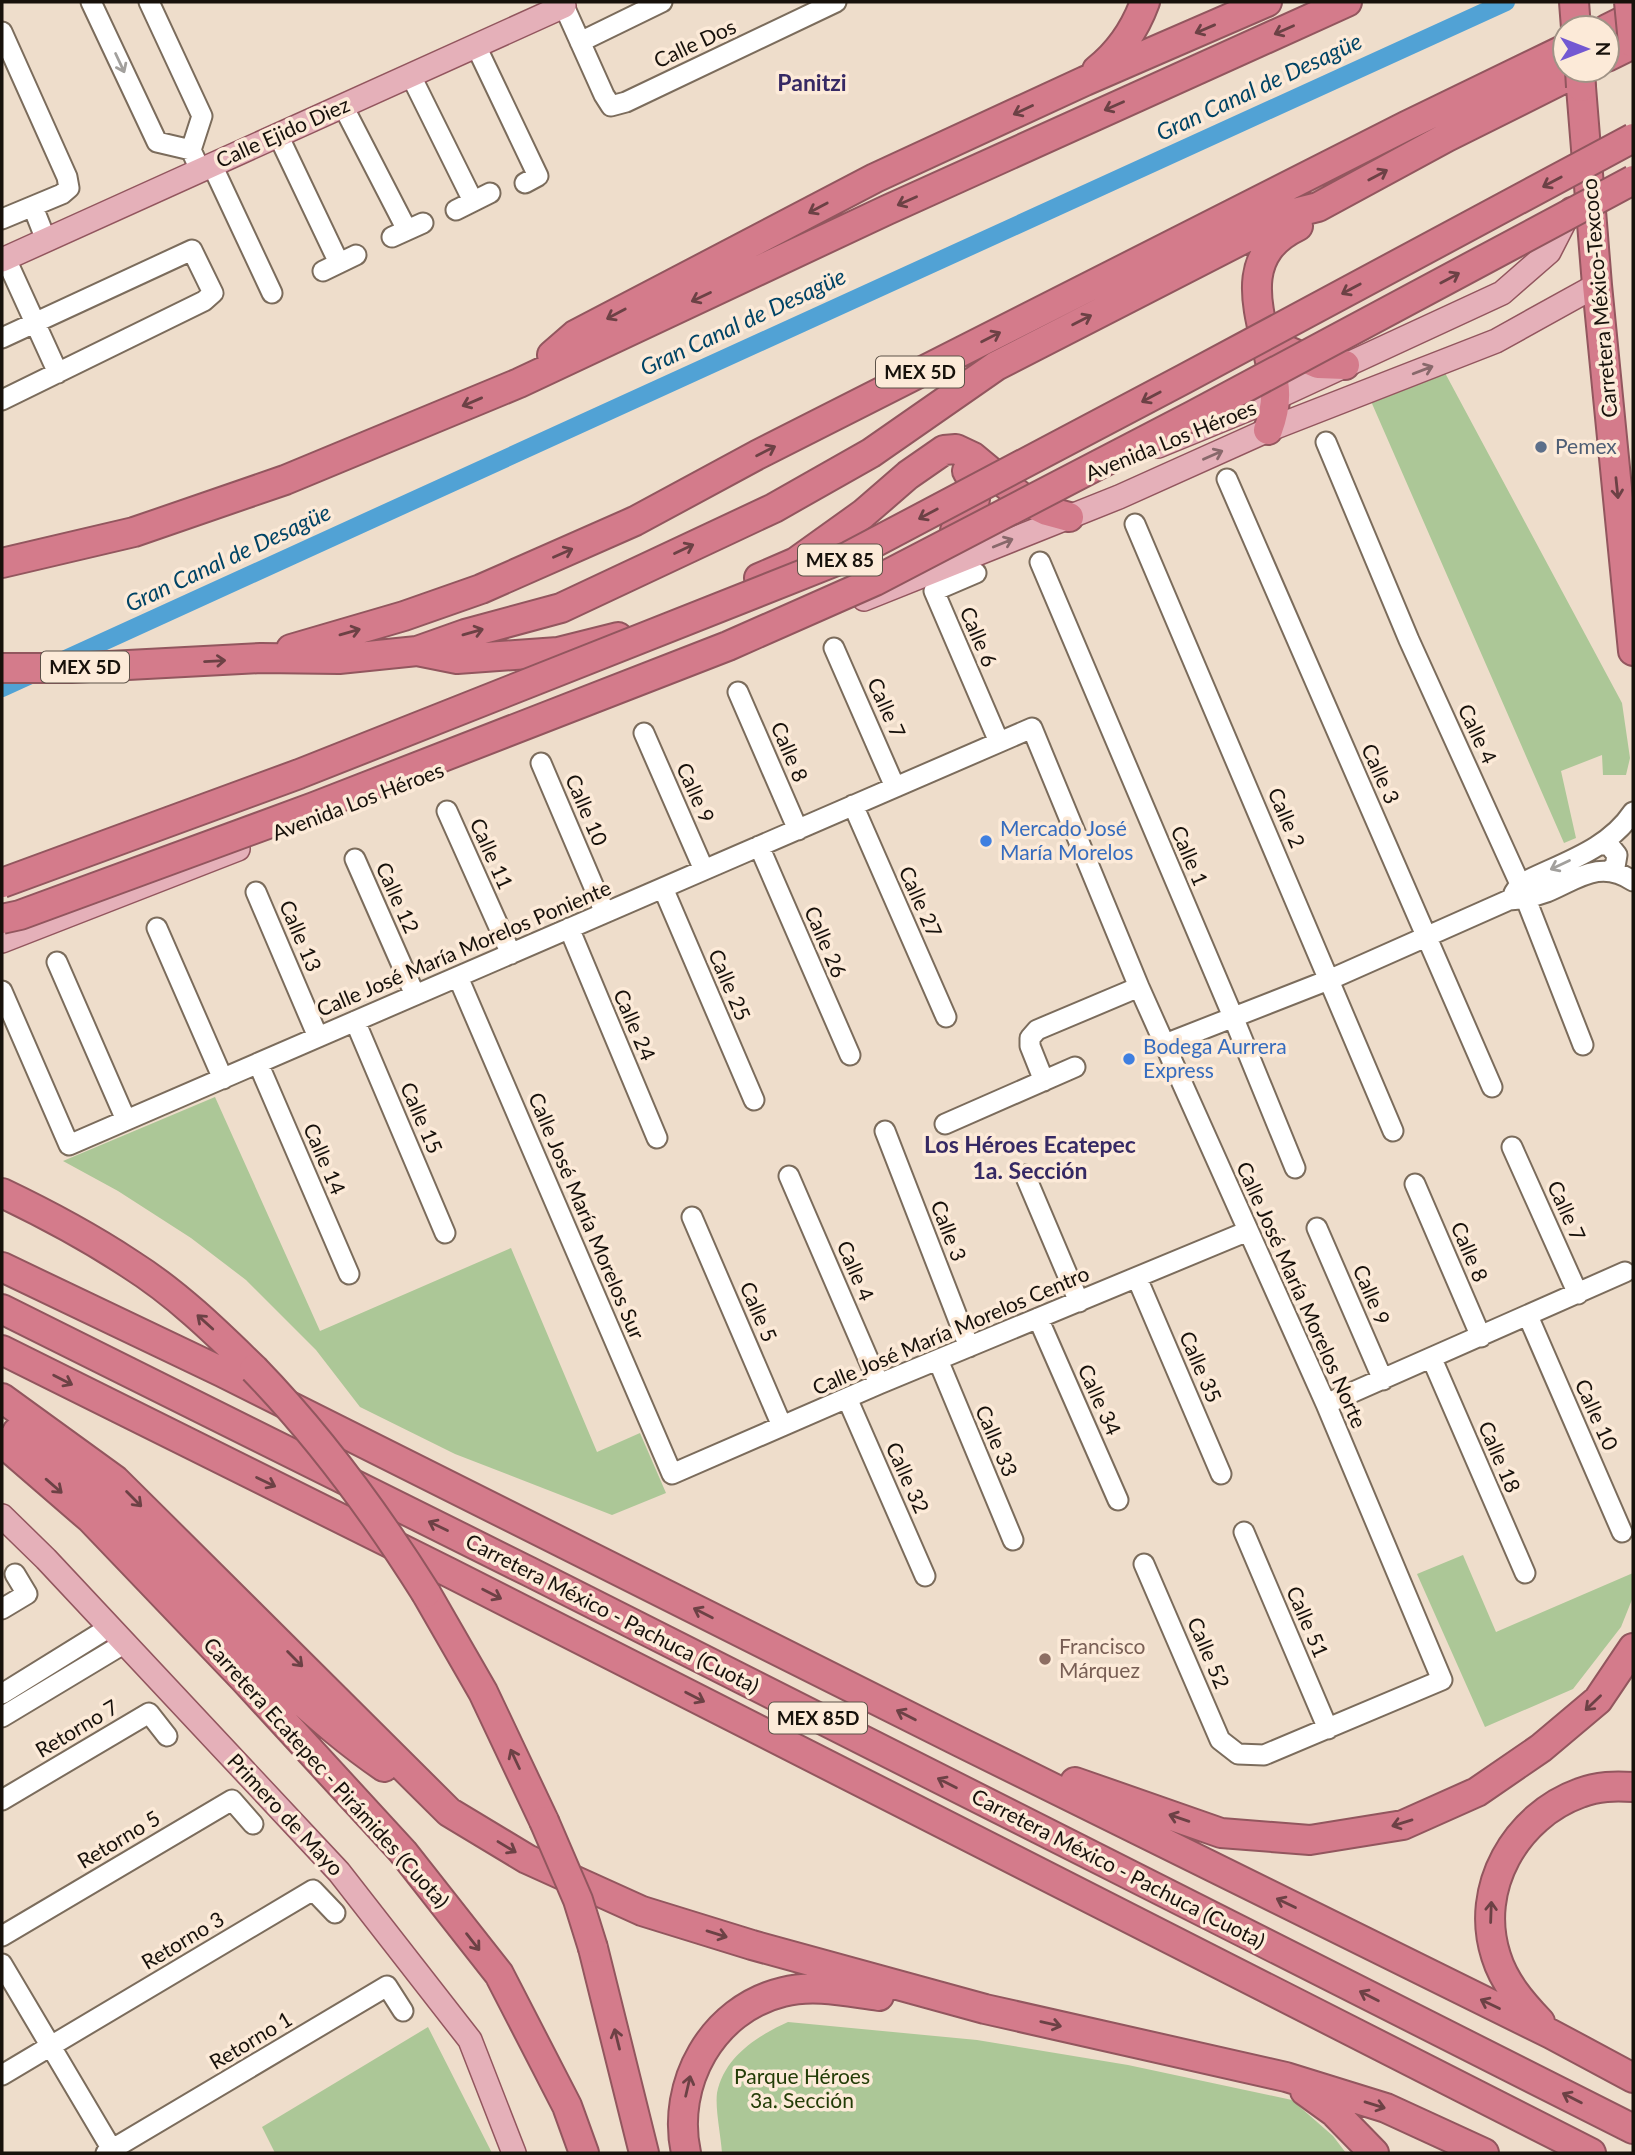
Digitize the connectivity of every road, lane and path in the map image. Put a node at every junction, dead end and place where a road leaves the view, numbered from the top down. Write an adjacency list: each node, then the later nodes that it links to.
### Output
1 (91, 2): 22 (street, one-way to 22)
2 (149, 2): 22 (street)
3 (662, 2): 11 (street)
4 (836, 2): 11 (street, Calle Dos)
5 (1145, 2): 16 (highway)
6 (1267, 2): 16 (highway, one-way to 16)
7 (1347, 2): 41 (highway, one-way to 41)
8 (1629, 2): 12 (highway, bridge)
9 (563, 4): 11 (street); 13 (main road, Calle Ejido Diez)
10 (2, 32): 27 (street)
11 (580, 42)
12 (1633, 43)
13 (476, 46): 15 (main road, Calle Ejido Diez); 25 (street)
14 (1551, 56): 60 (highway, MEX 5D, one-way to 14)
15 (411, 76): 19 (main road, Calle Ejido Diez); 26 (street)
16 (1085, 81): 41 (highway, one-way to 41)
17 (1563, 84): 28 (highway, one-way to 17)
18 (1582, 84): 23 (highway, Carretera México-Texcoco)
19 (343, 106): 20 (main road, Calle Ejido Diez); 30 (street)
20 (278, 135): 22 (main road, Calle Ejido Diez); 33 (street)
21 (1633, 138): 79 (highway, MEX 85, one-way to 79, bridge)
22 (201, 162): 31 (main road, Calle Ejido Diez); 35 (street)
23 (1589, 176): 34 (highway, Carretera México-Texcoco); 39 (main road, Avenida Los Héroes)
24 (1633, 180): 84 (highway, MEX 85, one-way to 24, bridge)
25 (525, 183)
26 (473, 201)
27 (33, 207): 29 (street); 31 (street)
28 (1318, 207): 37 (highway); 45 (highway, one-way to 28)
29 (2, 219)
30 (407, 230)
31 (46, 240): 32 (main road, Calle Ejido Diez)
32 (4, 259): 36 (street)
33 (339, 263)
34 (1597, 285): 44 (main road, Avenida Los Héroes, one-way to 34); 59 (highway, Carretera México-Texcoco, one-way to 59)
35 (272, 293)
36 (34, 322): 38 (street); 40 (street); 40 (street)
37 (1260, 323): 39 (highway); 42 (highway)
38 (2, 338)
39 (1345, 365): 42 (main road, Avenida Los Héroes)
40 (58, 373): 43 (street)
41 (519, 383): 55 (highway, one-way to 55)
42 (1275, 398): 44 (highway); 50 (main road, Avenida Los Héroes)
43 (2, 400)
44 (1268, 430): 51 (main road, Avenida Los Héroes, one-way to 44)
45 (909, 434): 47 (highway); 48 (highway); 58 (highway, one-way to 45)
46 (1326, 443): 82 (street, Calle 4)
47 (944, 450): 48 (highway); 50 (highway); 53 (highway)
48 (908, 475): 58 (highway)
49 (1227, 479): 87 (street, Calle 3)
50 (1026, 501): 51 (highway); 53 (main road, Avenida Los Héroes)
51 (1069, 517): 61 (main road, Avenida Los Héroes, one-way to 51)
52 (1135, 524): 92 (street, Calle 2)
53 (955, 531): 61 (main road, Avenida Los Héroes)
54 (1040, 562): 97 (street, Calle 1)
55 (2, 563)
56 (976, 573): 66 (street, Calle 6)
57 (834, 648): 68 (street, Calle 7)
58 (417, 651): 60 (highway)
59 (1633, 651)
60 (261, 658): 62 (highway, MEX 5D, one-way to 60)
61 (714, 663): 88 (main road, Avenida Los Héroes)
62 (2, 667)
63 (738, 692): 72 (street, Calle 8)
64 (1032, 728): 66 (street, Calle José María Morelos Poniente); 93 (street, Calle José María Morelos Norte)
65 (644, 733): 76 (street, Calle 9)
66 (999, 742): 68 (street, Calle José María Morelos Poniente)
67 (541, 763): 83 (street, Calle 10)
68 (895, 787): 69 (street, Calle José María Morelos Poniente)
69 (853, 805): 72 (street, Calle José María Morelos Poniente); 96 (street, Calle 27)
70 (447, 811): 89 (street, Calle 11)
71 (1633, 812): 73 (street)
72 (797, 830): 74 (street, Calle José María Morelos Poniente)
73 (1600, 845): 77 (street); 82 (street, one-way to 82)
74 (759, 846): 76 (street, Calle José María Morelos Poniente); 102 (street, Calle 26)
75 (355, 859): 95 (street, Calle 12)
76 (704, 870): 80 (street, Calle José María Morelos Poniente)
77 (1608, 871): 78 (street); 82 (street)
78 (1633, 881)
79 (2, 883)
80 (663, 888): 83 (street, Calle José María Morelos Poniente); 108 (street, Calle 25)
81 (256, 892): 99 (street, Calle 13)
82 (1519, 894): 87 (street); 101 (street, Calle 4)
83 (605, 913): 86 (street, Calle José María Morelos Poniente)
84 (2, 919)
85 (157, 928): 105 (street)
86 (569, 929): 89 (street, Calle José María Morelos Poniente); 113 (street, Calle 24)
87 (1427, 937): 92 (street); 107 (street, Calle 3)
88 (2, 941)
89 (511, 954): 91 (street, Calle José María Morelos Poniente)
90 (57, 962): 109 (street)
91 (458, 977): 95 (street, Calle José María Morelos Poniente); 146 (street, Calle José María Morelos Sur)
92 (1331, 979): 97 (street); 112 (street, Calle 2)
93 (1139, 987): 100 (street, Calle José María Morelos Norte); 106 (street)
94 (2, 991): 109 (street, Calle José María Morelos Poniente)
95 (415, 995): 98 (street, Calle José María Morelos Poniente)
96 (946, 1017)
97 (1234, 1019): 100 (street); 115 (street, Calle 1)
98 (355, 1021): 99 (street, Calle José María Morelos Poniente); 123 (street, Calle 15)
99 (318, 1037): 103 (street, Calle José María Morelos Poniente)
100 (1165, 1044): 122 (street, Calle José María Morelos Norte)
101 (1583, 1045)
102 (850, 1055)
103 (258, 1063): 105 (street, Calle José María Morelos Poniente); 126 (street, Calle 14)
104 (1075, 1067): 106 (street)
105 (223, 1079): 109 (street, Calle José María Morelos Poniente)
106 (1044, 1081): 110 (street)
107 (1492, 1087)
108 (754, 1100)
109 (126, 1120)
110 (946, 1124)
111 (885, 1130): 134 (street, Calle 3)
112 (1394, 1130)
113 (657, 1138)
114 (1512, 1147): 128 (street, Calle 7)
115 (1295, 1168)
116 (1025, 1175): 129 (street)
117 (789, 1176): 139 (street, Calle 4)
118 (1415, 1184): 133 (street, Calle 8)
119 (2, 1193): 186 (highway, one-way to 119, bridge)
120 (692, 1217): 144 (street, Calle 5)
121 (1317, 1228): 138 (street, Calle 9)
122 (1248, 1231): 127 (street, Calle José María Morelos Centro); 142 (street, Calle José María Morelos Norte)
123 (445, 1233)
124 (2, 1267): 166 (highway, one-way to 124)
125 (1625, 1272): 128 (street)
126 (349, 1274)
127 (1138, 1278): 129 (street, Calle José María Morelos Centro); 147 (street, Calle 35)
128 (1578, 1294): 131 (street)
129 (1079, 1302): 132 (street, Calle José María Morelos Centro)
130 (2, 1309): 182 (highway, Carretera México - Pachuca (Cuota) / MEX 85D, one-way to 130)
131 (1528, 1316): 133 (street); 151 (street, Calle 10)
132 (1038, 1318): 134 (street, Calle José María Morelos Centro); 148 (street, Calle 34)
133 (1481, 1338): 136 (street)
134 (969, 1347): 137 (street, Calle José María Morelos Centro)
135 (2, 1350): 190 (highway, Carretera México - Pachuca (Cuota) / MEX 85D, one-way to 190)
136 (1432, 1359): 138 (street); 154 (street, Calle 18)
137 (938, 1360): 139 (street, Calle José María Morelos Centro); 152 (street, Calle 33)
138 (1383, 1380): 142 (street)
139 (879, 1384): 141 (street, Calle José María Morelos Centro)
140 (2, 1398): 170 (highway, one-way to 170)
141 (847, 1398): 144 (street, Calle José María Morelos Centro); 156 (street, Calle 32)
142 (1326, 1405): 164 (street, Calle José María Morelos Norte)
143 (2, 1421): 170 (highway)
144 (782, 1426): 146 (street, Calle José María Morelos Centro)
145 (2, 1442): 185 (highway, Carretera Ecatepec - Pirámides (Cuota), one-way to 185)
146 (672, 1474)
147 (1221, 1474)
148 (1118, 1500)
149 (2, 1516): 158 (main road, Primero de Mayo)
150 (1244, 1532): 164 (street, Calle 51)
151 (1622, 1532)
152 (1013, 1540)
153 (1144, 1564): 167 (street, Calle 52)
154 (1525, 1573)
155 (15, 1574): 157 (street)
156 (925, 1576)
157 (2, 1609)
158 (117, 1635): 160 (street); 161 (street); 184 (main road, Primero de Mayo)
159 (1633, 1648): 166 (highway, one-way to 166)
160 (53, 1663): 161 (street); 162 (street)
161 (64, 1680): 163 (street)
162 (2, 1693)
163 (2, 1717)
164 (1328, 1729): 167 (street, Calle José María Morelos Norte)
165 (167, 1735): 169 (street, Retorno 7)
166 (960, 1742): 177 (highway, one-way to 166)
167 (1238, 1754)
168 (1633, 1787): 177 (highway, one-way to 168)
169 (2, 1800)
170 (447, 1810): 175 (highway, one-way to 175)
171 (253, 1824): 173 (street, Retorno 5)
172 (335, 1913): 178 (street, Retorno 3)
173 (2, 1936)
174 (2, 1964): 178 (street)
175 (985, 2009): 180 (highway, one-way to 180); 187 (highway, one-way to 175)
176 (403, 2011): 183 (street, Retorno 1)
177 (1551, 2034): 181 (highway)
178 (50, 2046): 179 (street); 183 (street)
179 (2, 2074)
180 (1286, 2077): 188 (highway); 189 (highway, one-way to 189)
181 (1633, 2078)
182 (1633, 2129)
183 (111, 2152)
184 (514, 2153)
185 (584, 2153)
186 (644, 2153)
187 (686, 2153)
188 (1374, 2153)
189 (1484, 2153)
190 (1591, 2153)

